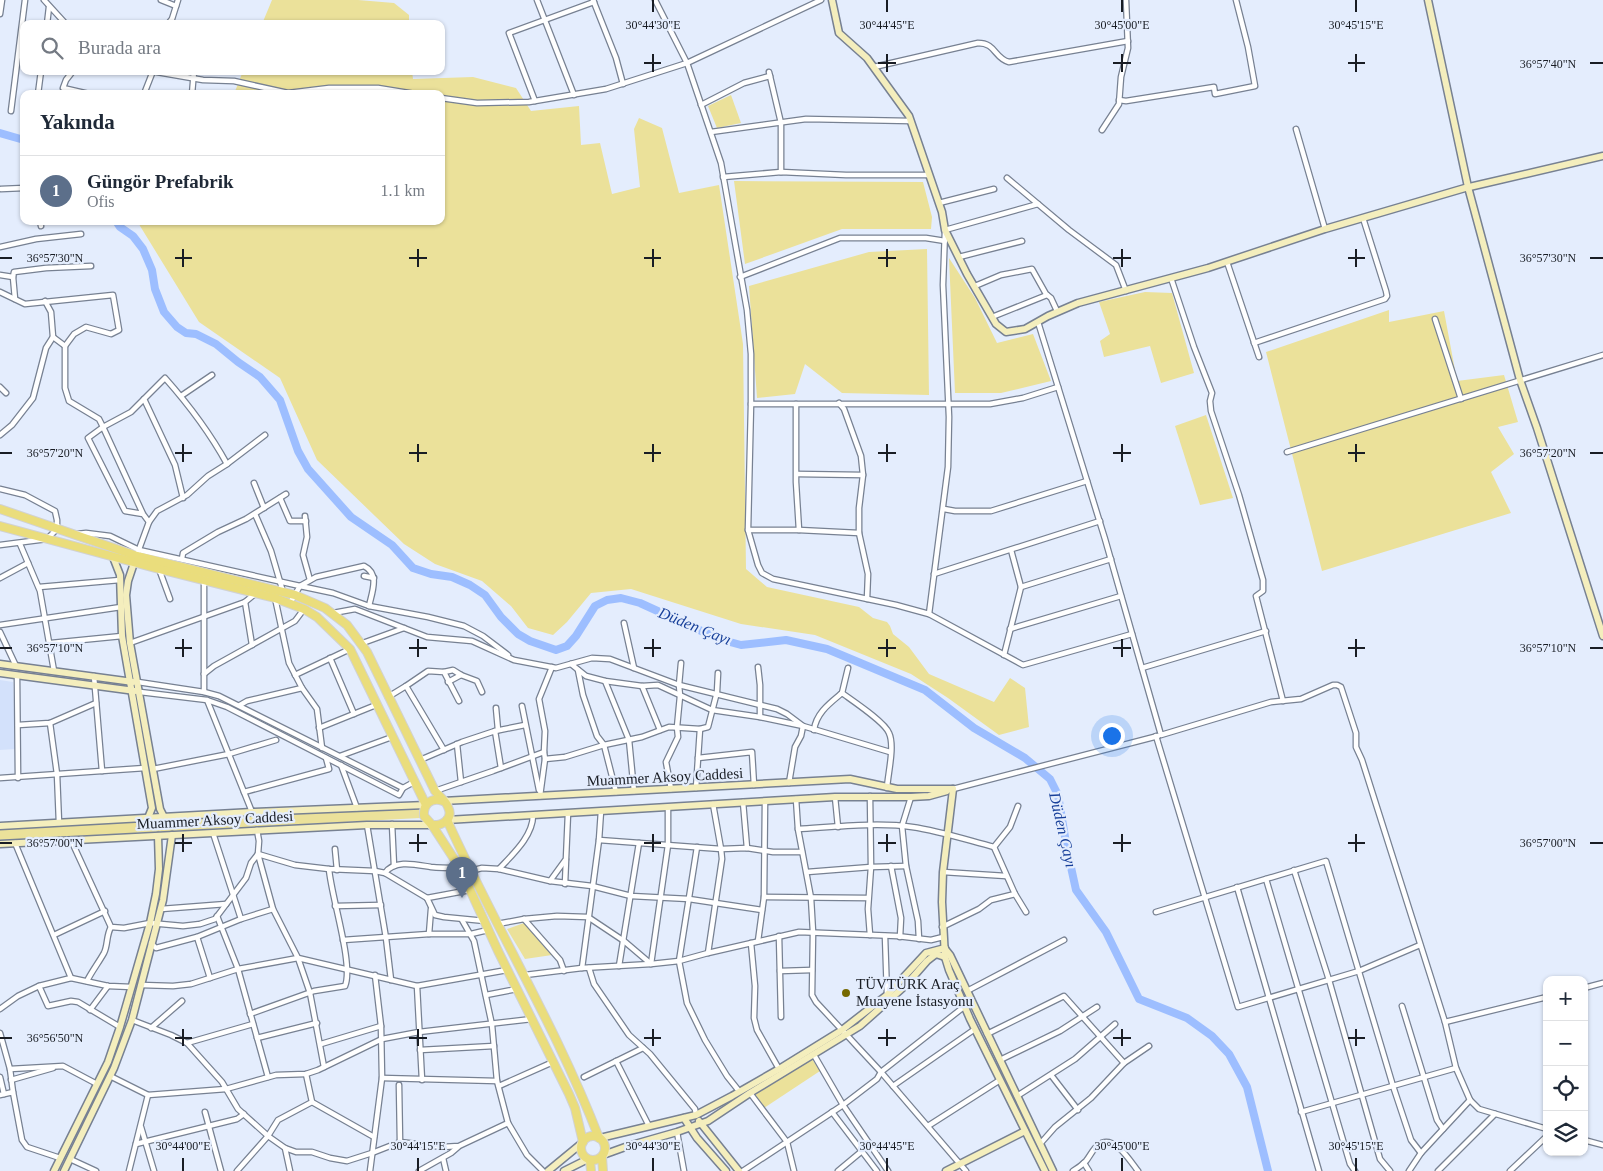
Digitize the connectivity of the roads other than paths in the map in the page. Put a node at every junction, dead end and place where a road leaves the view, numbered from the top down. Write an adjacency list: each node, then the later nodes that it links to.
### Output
1 (2, 0): 16 (street)
2 (25, 0): 17 (street)
3 (44, 0): 15 (street)
4 (161, 0): 14 (street)
5 (178, 0): 14 (street)
6 (537, 0): 21 (street)
7 (655, 0): 24 (street)
8 (821, 0): 24 (street)
9 (832, 0): 25 (street)
10 (1126, 0): 23 (street)
11 (1236, 0): 42 (street)
12 (1428, 0): 57 (street)
13 (594, 1): 21 (street); 32 (street)
14 (176, 6): 20 (street)
15 (49, 7): 18 (street); 19 (street)
16 (0, 14)
17 (22, 20)
18 (47, 20)
19 (62, 20)
20 (171, 20)
21 (544, 20): 40 (street); 43 (street)
22 (20, 40): 45 (street)
23 (1128, 41): 25 (street); 42 (street)
24 (687, 63): 32 (street); 44 (street)
25 (874, 67): 46 (street)
26 (40, 75): 33 (street)
27 (70, 75): 34 (street)
28 (151, 75): 35 (street)
29 (175, 75): 31 (street)
30 (193, 75): 31 (street)
31 (192, 78): 36 (street); 37 (street)
32 (623, 84): 40 (street)
33 (39, 90)
34 (66, 90)
35 (145, 90)
36 (192, 90)
37 (274, 90)
38 (313, 90): 39 (street)
39 (390, 90)
40 (574, 95): 43 (street)
41 (445, 99): 43 (street)
42 (1119, 100): 49 (street)
43 (535, 101)
44 (701, 105): 47 (street); 50 (street)
45 (11, 111)
46 (912, 121): 47 (street); 53 (street)
47 (780, 123): 50 (street); 52 (street)
48 (1296, 129): 63 (street)
49 (1102, 130)
50 (711, 132): 54 (street)
51 (1603, 156): 57 (street)
52 (781, 172): 53 (street); 54 (street)
53 (929, 175): 60 (street)
54 (723, 177): 73 (street)
55 (1007, 178): 61 (street)
56 (20, 188): 58 (street)
57 (1468, 188): 62 (street); 92 (street)
58 (0, 189)
59 (994, 189): 60 (street)
60 (939, 203): 64 (street)
61 (1038, 204): 64 (street); 77 (street)
62 (1363, 218): 63 (street); 87 (street)
63 (1325, 229): 70 (street)
64 (946, 230): 66 (street)
65 (81, 234): 68 (street)
66 (947, 241): 69 (street); 73 (street); 102 (street)
67 (1022, 241): 69 (street)
68 (0, 247)
69 (959, 257): 76 (street)
70 (1227, 262): 75 (street); 87 (street)
71 (91, 266): 74 (street)
72 (0, 275): 74 (street)
73 (740, 276): 100 (street)
74 (13, 277): 80 (street)
75 (1171, 278): 77 (street); 170 (street)
76 (975, 286): 79 (street); 83 (street)
77 (1126, 291): 82 (street)
78 (0, 292): 80 (street)
79 (1047, 295): 82 (street); 83 (street)
80 (15, 299): 81 (street)
81 (45, 301): 86 (street); 88 (street)
82 (1057, 311): 85 (street)
83 (992, 316): 85 (street)
84 (1435, 319): 98 (street)
85 (1038, 322): 94 (street)
86 (52, 337): 88 (street); 104 (street)
87 (1254, 342): 90 (street)
88 (65, 346): 103 (street)
89 (1603, 355): 92 (street)
90 (1259, 357)
91 (212, 375): 96 (street)
92 (1520, 380): 98 (street); 174 (street)
93 (0, 387): 95 (street)
94 (1058, 387): 102 (street); 110 (street)
95 (6, 393)
96 (181, 396): 97 (street); 107 (street)
97 (144, 399): 103 (street); 114 (street)
98 (1461, 399): 106 (street)
99 (839, 403): 101 (street); 102 (street); 109 (street)
100 (751, 404): 101 (street); 125 (street)
101 (796, 404): 108 (street)
102 (948, 404): 118 (street)
103 (103, 427): 119 (street); 119 (street)
104 (0, 435)
105 (264, 435): 107 (street)
106 (1287, 452)
107 (227, 464): 114 (street)
108 (797, 474): 109 (street); 126 (street)
109 (863, 474): 127 (street)
110 (1088, 481): 118 (street); 121 (street)
111 (254, 484): 116 (street)
112 (0, 489): 124 (street)
113 (286, 494): 115 (street)
114 (183, 498): 122 (street)
115 (280, 498): 116 (street); 144 (street)
116 (264, 508): 120 (street)
117 (0, 509): 124 (main road)
118 (944, 509): 138 (street)
119 (143, 514): 122 (street)
120 (255, 514): 134 (street); 145 (street)
121 (1100, 521): 131 (street); 135 (street)
122 (149, 522): 132 (street)
123 (0, 526): 128 (main road)
124 (57, 529): 128 (street); 132 (main road)
125 (748, 530): 126 (street); 155 (street)
126 (799, 530): 127 (street)
127 (859, 533): 155 (street)
128 (47, 539): 129 (street); 133 (main road)
129 (20, 544): 130 (street); 136 (street)
130 (0, 545)
131 (1011, 550): 138 (street); 148 (street)
132 (137, 556): 133 (main road); 134 (street); 137 (main road); 149 (main road); 176 (street)
133 (113, 557): 142 (street)
134 (182, 559): 145 (street)
135 (1111, 559): 148 (street); 152 (street)
136 (28, 563): 140 (street); 147 (street)
137 (159, 569): 143 (main road); 154 (street)
138 (934, 574): 162 (street)
139 (364, 576): 141 (street)
140 (0, 578)
141 (374, 578): 144 (street); 158 (street)
142 (120, 580): 147 (street); 159 (street)
143 (204, 580): 150 (main road); 163 (street)
144 (310, 580): 146 (street)
145 (280, 581): 146 (street); 149 (street)
146 (300, 586): 151 (street); 158 (street)
147 (39, 587): 164 (street)
148 (1021, 587): 169 (street)
149 (284, 592): 151 (main road)
150 (256, 593): 153 (main road); 156 (street)
151 (295, 595): 157 (street); 161 (main road)
152 (1121, 596): 169 (street); 172 (street)
153 (275, 598): 157 (main road); 168 (street)
154 (170, 599)
155 (866, 599): 162 (street)
156 (245, 602): 163 (street); 178 (street)
157 (290, 603): 160 (main road)
158 (369, 606): 182 (street)
159 (121, 607): 164 (street); 173 (street)
160 (304, 609): 168 (street); 179 (main road)
161 (332, 613): 167 (street); 177 (main road)
162 (930, 614): 180 (street)
163 (203, 617): 176 (street); 197 (street)
164 (46, 618): 166 (street); 175 (street)
165 (624, 623): 189 (street)
166 (0, 625)
167 (404, 628): 177 (street); 182 (street)
168 (280, 629): 178 (street); 199 (street)
169 (1010, 629): 180 (street)
170 (1266, 631): 191 (street); 221 (street)
171 (0, 632): 186 (street)
172 (1132, 634): 180 (street); 191 (street)
173 (122, 636): 175 (street); 203 (street)
174 (1603, 636)
175 (51, 643): 193 (street)
176 (130, 643): 204 (street)
177 (360, 644): 218 (main road)
178 (252, 645): 197 (street)
179 (350, 649): 181 (street); 224 (main road)
180 (1004, 655)
181 (330, 658): 199 (street); 229 (street)
182 (514, 660): 187 (street)
183 (681, 663): 206 (street)
184 (0, 664): 186 (street)
185 (571, 664): 187 (street); 189 (street); 192 (street)
186 (16, 666): 193 (street); 198 (street)
187 (552, 667): 249 (street)
188 (758, 667): 225 (street)
189 (634, 668): 206 (street)
190 (848, 668): 215 (street)
191 (1142, 668): 241 (street)
192 (578, 669): 202 (street); 246 (street)
193 (54, 671): 200 (street)
194 (444, 672): 201 (street); 205 (street); 208 (street)
195 (0, 673): 198 (street)
196 (718, 673): 216 (street)
197 (204, 674): 213 (street)
198 (17, 675): 207 (street); 232 (street)
199 (295, 675): 210 (street)
200 (94, 676): 203 (street); 207 (street)
201 (461, 676): 205 (street); 214 (street)
202 (605, 681): 209 (street); 244 (street)
203 (131, 682): 204 (street); 211 (street)
204 (138, 682): 212 (street); 213 (street)
205 (448, 682): 220 (street)
206 (679, 685): 216 (street); 217 (street)
207 (96, 686): 211 (street); 222 (street)
208 (406, 686): 218 (street); 248 (street)
209 (642, 686): 217 (street); 239 (street)
210 (302, 688): 223 (street); 236 (street)
211 (132, 691): 212 (street); 259 (street)
212 (140, 692): 219 (street); 261 (street)
213 (204, 692): 223 (street)
214 (482, 692)
215 (842, 694): 240 (street); 250 (street)
216 (716, 695): 225 (street); 228 (street)
217 (680, 696): 228 (street); 235 (street)
218 (388, 697): 257 (main road)
219 (207, 700): 251 (street); 254 (street)
220 (459, 701)
221 (1283, 701): 241 (street); 401 (street)
222 (96, 703): 231 (street); 262 (street)
223 (240, 705): 247 (street)
224 (376, 705): 229 (street); 242 (main road)
225 (760, 705): 230 (street); 234 (street)
226 (522, 706): 233 (street)
227 (496, 708): 238 (street)
228 (712, 710): 230 (street); 237 (street)
229 (354, 714): 236 (street)
230 (760, 717): 234 (street)
231 (50, 723): 232 (street); 263 (street)
232 (18, 725): 265 (street)
233 (526, 725): 238 (street); 253 (street)
234 (803, 726): 240 (street); 268 (street)
235 (677, 727): 237 (street); 239 (street); 273 (street)
236 (319, 728): 247 (street)
237 (700, 729): 255 (street)
238 (497, 730): 245 (street); 260 (street)
239 (660, 730): 244 (street)
240 (814, 730): 250 (street)
241 (1158, 736): 274 (street); 353 (street)
242 (392, 737): 252 (street); 266 (main road)
243 (276, 740): 251 (street)
244 (629, 740): 246 (street); 276 (street)
245 (457, 744): 248 (street); 267 (street)
246 (604, 745): 256 (street); 278 (street)
247 (322, 748): 252 (street)
248 (444, 750): 257 (street)
249 (544, 752): 253 (street); 256 (street)
250 (890, 752): 272 (street)
251 (228, 754): 261 (street); 277 (street)
252 (340, 756): 270 (street)
253 (532, 757): 260 (street); 279 (street)
254 (326, 758): 258 (street); 277 (street)
255 (698, 758): 269 (street); 271 (street)
256 (545, 759): 279 (street)
257 (420, 760): 275 (main road)
258 (341, 765): 270 (street); 291 (street)
259 (145, 768): 262 (street); 297 (street)
260 (501, 768): 267 (street)
261 (153, 769): 296 (street)
262 (102, 771): 263 (street)
263 (57, 774): 265 (street); 299 (street)
264 (0, 778): 265 (street)
265 (18, 778)
266 (414, 782): 270 (street); 288 (main road)
267 (461, 782): 275 (street)
268 (789, 783): 269 (street, Muammer Aksoy Caddesi); 272 (street, Muammer Aksoy Caddesi)
269 (754, 785): 271 (street, Muammer Aksoy Caddesi)
270 (403, 788)
271 (696, 788): 273 (street, Muammer Aksoy Caddesi)
272 (887, 788): 274 (street, Muammer Aksoy Caddesi)
273 (671, 789): 276 (street, Muammer Aksoy Caddesi)
274 (953, 789): 282 (street, Muammer Aksoy Caddesi); 310 (street)
275 (435, 790): 284 (main road)
276 (634, 791): 278 (street, Muammer Aksoy Caddesi)
277 (244, 792): 293 (street)
278 (616, 792): 279 (street, Muammer Aksoy Caddesi)
279 (540, 796): 284 (street, Muammer Aksoy Caddesi)
280 (870, 796): 281 (street, Muammer Aksoy Caddesi); 282 (street, Muammer Aksoy Caddesi); 304 (street)
281 (835, 797): 283 (street, Muammer Aksoy Caddesi); 306 (street)
282 (911, 797): 305 (street)
283 (796, 799): 285 (street, Muammer Aksoy Caddesi); 307 (street)
284 (443, 801): 288 (main road); 298 (main road)
285 (765, 801): 286 (street, Muammer Aksoy Caddesi); 324 (street)
286 (743, 802): 287 (street, Muammer Aksoy Caddesi); 320 (street)
287 (714, 804): 290 (street, Muammer Aksoy Caddesi); 323 (street)
288 (426, 805): 291 (street, Muammer Aksoy Caddesi); 302 (main road)
289 (1018, 806): 321 (street)
290 (668, 807): 292 (street, Muammer Aksoy Caddesi); 318 (street)
291 (357, 808): 293 (street, Muammer Aksoy Caddesi)
292 (601, 810): 294 (street, Muammer Aksoy Caddesi); 314 (street)
293 (252, 812): 296 (street, Muammer Aksoy Caddesi)
294 (568, 812): 295 (street, Muammer Aksoy Caddesi); 327 (street)
295 (533, 814): 298 (street, Muammer Aksoy Caddesi); 334 (street)
296 (164, 817): 297 (street, Muammer Aksoy Caddesi)
297 (148, 818): 299 (street, Muammer Aksoy Caddesi)
298 (447, 820): 302 (main road); 337 (main road)
299 (59, 823): 303 (street, Muammer Aksoy Caddesi)
300 (392, 824): 301 (street, Muammer Aksoy Caddesi); 302 (street, Muammer Aksoy Caddesi); 328 (street)
301 (367, 825): 308 (street, Muammer Aksoy Caddesi); 336 (street)
302 (432, 825): 332 (main road)
303 (0, 826)
304 (871, 826): 305 (street); 306 (street); 331 (street)
305 (902, 826): 310 (street); 330 (street)
306 (838, 827): 307 (street)
307 (798, 829): 325 (street)
308 (257, 830): 309 (street, Muammer Aksoy Caddesi); 326 (street)
309 (213, 833): 311 (street, Muammer Aksoy Caddesi); 350 (street)
310 (948, 834): 321 (street); 340 (street)
311 (172, 835): 312 (street, Muammer Aksoy Caddesi); 364 (street)
312 (158, 836): 313 (street, Muammer Aksoy Caddesi); 376 (street)
313 (71, 840): 315 (street, Muammer Aksoy Caddesi); 367 (street)
314 (599, 840): 316 (street); 346 (street)
315 (15, 843): 317 (street, Muammer Aksoy Caddesi); 385 (street)
316 (639, 843): 318 (street); 351 (street)
317 (0, 844)
318 (668, 845): 319 (street); 355 (street)
319 (697, 847): 323 (street); 358 (street)
320 (747, 848): 323 (street); 324 (street)
321 (994, 848): 342 (street)
322 (335, 849): 335 (street)
323 (721, 849): 360 (street)
324 (765, 851): 325 (street); 352 (street)
325 (802, 852): 339 (street)
326 (258, 854): 333 (street); 350 (street); 365 (street)
327 (566, 858): 344 (street); 345 (street)
328 (394, 866): 332 (street); 341 (street)
329 (892, 866): 330 (street); 331 (street); 390 (street)
330 (906, 866): 393 (street)
331 (871, 867): 339 (street); 357 (street)
332 (460, 868): 348 (main road)
333 (329, 869): 335 (street); 362 (street)
334 (499, 869): 337 (street); 344 (street)
335 (337, 870): 336 (street)
336 (375, 870): 341 (street); 361 (street)
337 (470, 870): 377 (main road)
338 (1294, 870): 343 (street); 417 (street); 424 (street)
339 (807, 872): 356 (street)
340 (943, 872): 342 (street); 379 (street)
341 (384, 873): 354 (street)
342 (1006, 876): 349 (street)
343 (1266, 879): 347 (street); 434 (street)
344 (550, 881): 345 (street)
345 (565, 884): 346 (street)
346 (592, 886): 351 (street); 371 (street)
347 (1237, 887): 353 (street); 439 (street)
348 (470, 890): 354 (street); 375 (main road)
349 (1015, 894): 368 (street); 379 (street)
350 (233, 895): 359 (street); 372 (street)
351 (631, 896): 355 (street); 397 (street)
352 (764, 897): 356 (street); 366 (street)
353 (1205, 897): 369 (street); 439 (street)
354 (427, 898): 363 (street)
355 (661, 898): 358 (street); 407 (street)
356 (811, 898): 357 (street); 382 (street)
357 (868, 898): 386 (street)
358 (689, 899): 360 (street); 406 (street)
359 (226, 904): 364 (street); 370 (street)
360 (716, 904): 366 (street); 404 (street)
361 (381, 905): 362 (street); 392 (street)
362 (335, 906): 394 (street)
363 (431, 908): 374 (street); 383 (street)
364 (161, 909): 376 (street)
365 (273, 909): 372 (street); 405 (street)
366 (762, 910): 398 (street)
367 (105, 911): 378 (street); 385 (street)
368 (1026, 912)
369 (1156, 912)
370 (217, 916): 376 (street); 380 (street)
371 (588, 917): 373 (street); 397 (street); 410 (street)
372 (241, 919): 380 (street)
373 (524, 919): 377 (street); 415 (street)
374 (462, 920): 375 (street); 384 (street)
375 (485, 921): 381 (main road)
376 (153, 923): 378 (street); 399 (street); 431 (street)
377 (497, 924): 420 (main road)
378 (111, 927): 425 (street)
379 (942, 927): 391 (street)
380 (221, 928): 389 (street); 412 (street)
381 (489, 930): 384 (street); 413 (main road)
382 (813, 932): 386 (street); 387 (street); 414 (street)
383 (429, 934): 384 (street); 392 (street)
384 (471, 934): 419 (street)
385 (54, 935): 421 (street)
386 (870, 935): 388 (street)
387 (779, 936): 398 (street); 416 (street)
388 (885, 936): 390 (street); 438 (street)
389 (197, 937): 399 (street); 422 (street)
390 (900, 937): 393 (street)
391 (943, 937): 395 (street); 402 (street)
392 (386, 938): 394 (street); 423 (street)
393 (919, 939): 395 (street)
394 (343, 940): 409 (street)
395 (931, 940): 403 (street)
396 (1064, 940): 435 (street)
397 (624, 941): 407 (street); 408 (street)
398 (758, 941): 400 (street)
399 (151, 943): 427 (street)
400 (751, 943): 404 (street); 486 (street)
401 (1420, 945): 417 (street); 454 (street)
402 (945, 951): 403 (street); 435 (street); 442 (street)
403 (935, 952): 438 (street); 449 (street)
404 (708, 953): 406 (street)
405 (298, 958): 409 (street); 412 (street); 436 (street)
406 (679, 961): 407 (street); 505 (street)
407 (651, 964): 408 (street)
408 (619, 966): 411 (street)
409 (346, 968): 418 (street); 436 (street)
410 (582, 968): 411 (street); 415 (street)
411 (589, 968): 475 (street)
412 (238, 969): 422 (street); 448 (street)
413 (507, 970): 419 (street); 433 (main road)
414 (812, 970): 416 (street); 462 (street)
415 (564, 971): 420 (street)
416 (780, 971): 450 (street)
417 (1359, 971): 424 (street); 503 (street)
418 (375, 975): 423 (street); 459 (street)
419 (482, 975): 430 (street); 437 (street)
420 (525, 975): 538 (main road)
421 (71, 978): 425 (street); 428 (street)
422 (210, 978): 427 (street)
423 (391, 980): 430 (street)
424 (1329, 980): 434 (street); 510 (street)
425 (87, 981): 429 (street)
426 (1603, 983): 432 (street)
427 (141, 985): 431 (street); 453 (street)
428 (39, 986): 445 (street); 446 (street)
429 (108, 986): 431 (street); 446 (street)
430 (417, 986): 465 (street)
431 (132, 987): 460 (street)
432 (1588, 987)
433 (517, 989): 437 (street); 452 (main road)
434 (1299, 989): 439 (street); 515 (street)
435 (967, 992): 466 (street)
436 (310, 993): 448 (street); 455 (street)
437 (486, 995): 457 (street)
438 (887, 995): 447 (street)
439 (1268, 998): 520 (street)
440 (1543, 998): 454 (street)
441 (182, 1001): 461 (street)
442 (965, 1006): 463 (street); 487 (street)
443 (1402, 1006): 494 (street)
444 (1097, 1007): 451 (street)
445 (0, 1009)
446 (90, 1010): 460 (street)
447 (867, 1011): 449 (street); 462 (street)
448 (250, 1014): 456 (street)
449 (873, 1015): 467 (street)
450 (782, 1018)
451 (1082, 1018): 466 (street); 468 (street); 478 (street)
452 (532, 1019): 457 (street); 480 (main road)
453 (132, 1020): 461 (street); 490 (street)
454 (1445, 1022): 484 (street)
455 (317, 1023): 469 (street); 472 (street)
456 (252, 1024): 469 (street); 471 (street)
457 (492, 1024): 465 (street); 473 (street)
458 (1115, 1024): 468 (street)
459 (381, 1026): 470 (street); 472 (street)
460 (120, 1027): 499 (street)
461 (151, 1028): 471 (street)
462 (842, 1030): 467 (street); 486 (street)
463 (975, 1030): 498 (street); 502 (street)
464 (0, 1032): 485 (street)
465 (419, 1032): 470 (street); 476 (street)
466 (987, 1034): 478 (street)
467 (847, 1036): 477 (street); 487 (street)
468 (1100, 1037): 481 (street); 489 (street)
469 (257, 1038): 492 (street)
470 (382, 1039): 483 (street); 495 (street)
471 (187, 1043): 504 (street)
472 (321, 1044): 483 (street)
473 (494, 1046): 476 (street); 500 (street)
474 (1149, 1046): 481 (street)
475 (643, 1048): 479 (street); 523 (street)
476 (420, 1050): 497 (street)
477 (814, 1055): 507 (street); 516 (street)
478 (1000, 1060): 511 (street)
479 (616, 1061): 493 (street); 529 (street)
480 (553, 1062): 500 (street); 544 (main road)
481 (1124, 1063): 517 (street)
482 (63, 1066): 485 (street); 496 (street); 499 (street)
483 (324, 1067): 488 (street)
484 (1456, 1068): 494 (street); 513 (street)
485 (10, 1069): 496 (street)
486 (779, 1069): 505 (street)
487 (882, 1072): 502 (street); 516 (street)
488 (306, 1074): 492 (street); 514 (street)
489 (1051, 1075): 511 (street); 517 (street)
490 (110, 1076): 509 (street); 556 (street)
491 (0, 1077): 508 (street)
492 (268, 1077): 504 (street)
493 (584, 1077)
494 (1424, 1077): 503 (street); 533 (street)
495 (382, 1078): 497 (street); 537 (street)
496 (11, 1080): 506 (street)
497 (422, 1080): 500 (street)
498 (1000, 1080): 512 (street); 530 (street)
499 (97, 1084): 554 (street)
500 (498, 1084): 525 (street)
501 (399, 1085): 542 (street)
502 (894, 1086): 530 (street)
503 (1393, 1086): 510 (street); 552 (street)
504 (226, 1089): 509 (street); 521 (street)
505 (739, 1091): 523 (street)
506 (13, 1092): 508 (street); 554 (street)
507 (750, 1093): 526 (street); 543 (street)
508 (2, 1094)
509 (148, 1095): 527 (street)
510 (1362, 1095): 515 (street); 593 (street)
511 (1017, 1096): 512 (street); 546 (street)
512 (1010, 1100): 534 (street)
513 (1470, 1100): 522 (street); 533 (street)
514 (312, 1102): 536 (street); 537 (street)
515 (1332, 1103): 520 (street); 592 (street)
516 (842, 1105): 519 (street); 584 (street)
517 (1078, 1110): 546 (street)
518 (205, 1112): 528 (street)
519 (832, 1112): 543 (street); 550 (street)
520 (1301, 1112): 591 (street)
521 (244, 1114): 528 (street); 536 (street)
522 (1495, 1114): 532 (street); 595 (street)
523 (696, 1116): 524 (street); 526 (street)
524 (684, 1118): 529 (street); 531 (street)
525 (508, 1124): 548 (street); 572 (street)
526 (701, 1124): 531 (street); 579 (street)
527 (141, 1125): 541 (street); 545 (street)
528 (208, 1126): 541 (street); 566 (street)
529 (648, 1126): 538 (street)
530 (928, 1126): 558 (street)
531 (690, 1128): 535 (street); 578 (street)
532 (1543, 1128)
533 (1443, 1129): 552 (street)
534 (1026, 1131): 558 (street); 586 (street)
535 (677, 1132): 553 (street); 577 (street)
536 (268, 1136): 549 (street); 567 (street)
537 (374, 1137): 551 (street)
538 (599, 1138): 544 (main road); 553 (main road)
539 (1543, 1140): 596 (street)
540 (1588, 1141): 547 (street)
541 (147, 1142): 545 (street); 565 (street)
542 (400, 1142): 548 (street); 551 (street)
543 (787, 1142): 580 (street); 581 (street)
544 (583, 1143): 557 (main road); 573 (street)
545 (136, 1144): 564 (street)
546 (1040, 1144): 587 (street)
547 (1603, 1145)
548 (459, 1146): 555 (street)
549 (285, 1148): 551 (street); 568 (street)
550 (862, 1151): 582 (street); 583 (street)
551 (372, 1153): 569 (street)
552 (1421, 1153): 594 (street)
553 (603, 1156): 557 (main road); 576 (main road)
554 (60, 1158): 561 (street)
555 (443, 1158): 570 (street); 571 (street)
556 (70, 1159): 562 (street); 563 (street)
557 (589, 1160): 574 (street); 575 (main road)
558 (961, 1163): 560 (street); 585 (street)
559 (1084, 1163): 588 (street); 589 (street); 590 (street)
560 (950, 1170)
561 (54, 1171)
562 (64, 1171)
563 (96, 1171)
564 (129, 1171)
565 (154, 1171)
566 (221, 1171)
567 (237, 1171)
568 (290, 1171)
569 (370, 1171)
570 (419, 1171)
571 (446, 1171)
572 (543, 1171)
573 (548, 1171)
574 (564, 1171)
575 (591, 1171)
576 (603, 1171)
577 (684, 1171)
578 (726, 1171)
579 (739, 1171)
580 (743, 1171)
581 (794, 1171)
582 (838, 1171)
583 (877, 1171)
584 (888, 1171)
585 (966, 1171)
586 (1044, 1171)
587 (1054, 1171)
588 (1073, 1171)
589 (1089, 1171)
590 (1138, 1171)
591 (1319, 1171)
592 (1355, 1171)
593 (1390, 1171)
594 (1409, 1171)
595 (1438, 1171)
596 (1510, 1171)

